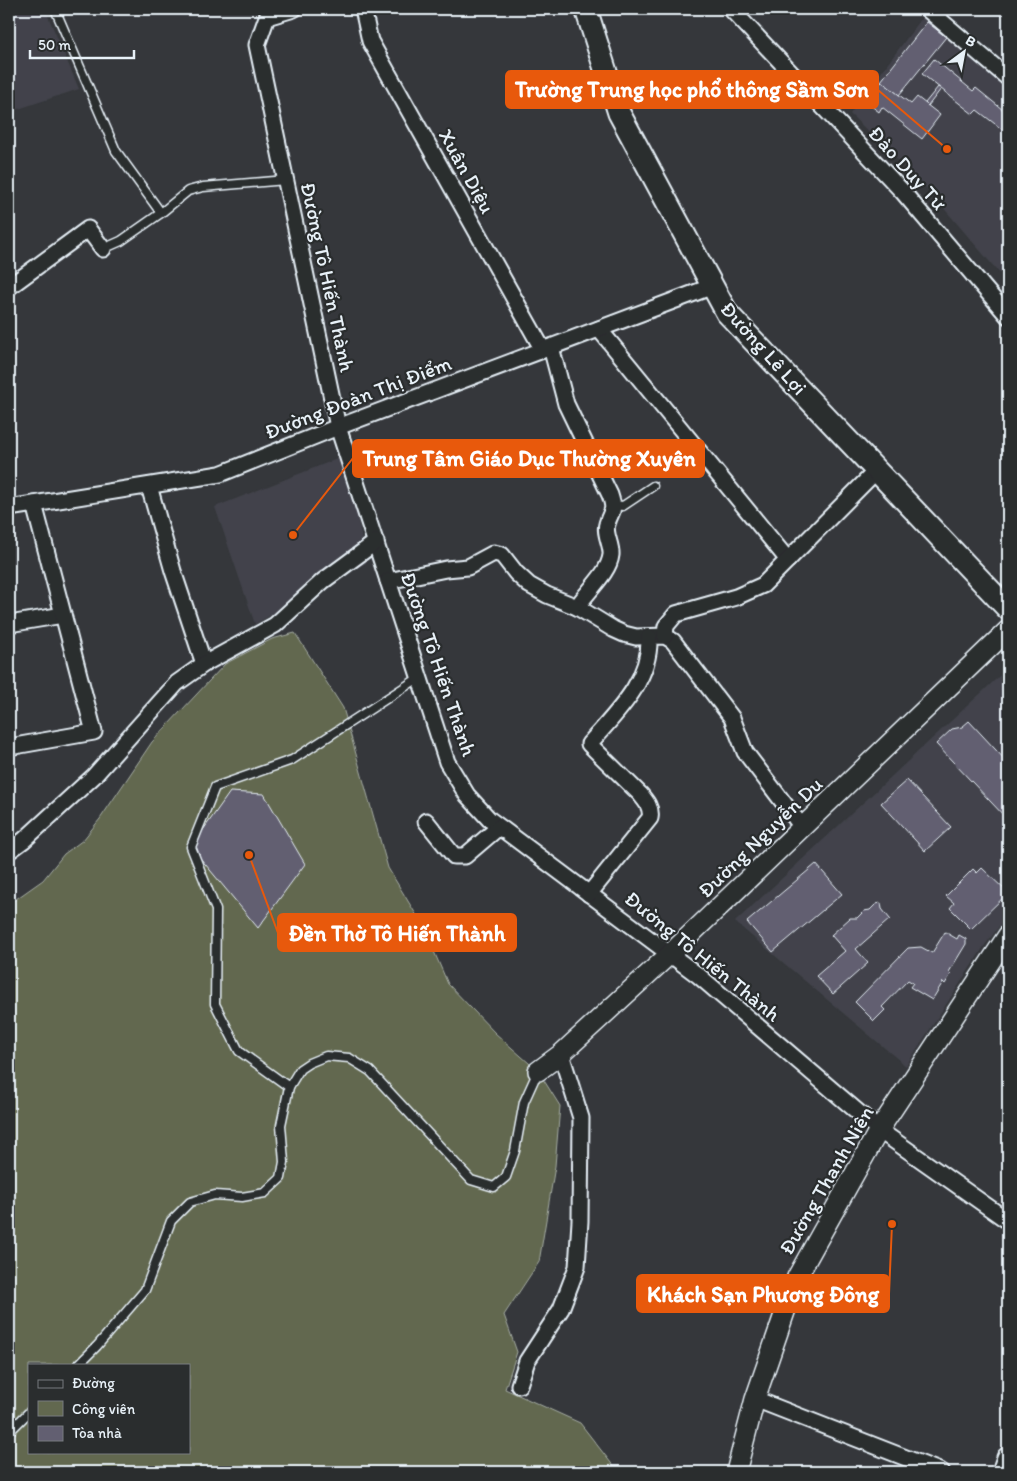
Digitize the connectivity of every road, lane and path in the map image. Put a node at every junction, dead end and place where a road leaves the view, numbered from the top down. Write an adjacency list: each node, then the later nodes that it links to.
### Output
1 (55, 9): 9 (lane)
2 (294, 9): 8 (street, Đường Tô Hiến Thành)
3 (363, 9): 15 (street, Xuân Diệu)
4 (586, 9): 11 (main road, Đường Lê Lợi)
5 (731, 9): 13 (street, Đào Duy Từ)
6 (927, 9): 7 (street)
7 (1008, 78)
8 (286, 180): 9 (lane); 16 (street, Đường Tô Hiến Thành)
9 (161, 213): 10 (lane)
10 (103, 249): 12 (street)
11 (713, 286): 14 (street, Đường Đoàn Thị Điểm); 17 (main road, Đường Lê Lợi)
12 (9, 287)
13 (1008, 316)
14 (599, 329): 15 (street, Đường Đoàn Thị Điểm); 24 (street)
15 (547, 348): 16 (street, Đường Đoàn Thị Điểm); 21 (street, Xuân Diệu)
16 (338, 427): 18 (street, Đường Đoàn Thị Điểm); 23 (street, Đường Tô Hiến Thành)
17 (877, 470): 24 (street); 27 (main road, Đường Lê Lợi)
18 (149, 486): 20 (street, Đường Đoàn Thị Điểm); 33 (street)
19 (653, 486): 21 (lane)
20 (34, 504): 22 (street, Đường Đoàn Thị Điểm); 28 (street)
21 (613, 505): 26 (street)
22 (9, 508)
23 (376, 542): 25 (street, Đường Tô Hiến Thành); 33 (street)
24 (788, 560): 31 (street)
25 (388, 581): 26 (street); 34 (street, Đường Tô Hiến Thành)
26 (577, 606): 32 (street)
27 (1008, 609)
28 (63, 615): 29 (street); 35 (street)
29 (9, 624)
30 (1008, 630): 38 (street, Đường Nguyễn Du)
31 (664, 636): 32 (street); 38 (street)
32 (649, 637): 40 (street)
33 (204, 664): 39 (street)
34 (420, 678): 37 (street, Đường Tô Hiến Thành); 45 (lane)
35 (9, 747)
36 (426, 821): 37 (street)
37 (499, 827): 40 (street, Đường Tô Hiến Thành)
38 (802, 827): 42 (street, Đường Nguyễn Du)
39 (9, 850)
40 (589, 894): 42 (street, Đường Tô Hiến Thành)
41 (1008, 935): 46 (street, Đường Thanh Niên)
42 (670, 954): 43 (street, Đường Nguyễn Du); 46 (street, Đường Tô Hiến Thành)
43 (561, 1054): 44 (street, Đường Nguyễn Du); 49 (street)
44 (538, 1071): 45 (lane)
45 (289, 1087): 48 (lane)
46 (879, 1130): 47 (street, Đường Tô Hiến Thành); 50 (street, Đường Thanh Niên)
47 (1008, 1221)
48 (79, 1364)
49 (518, 1384)
50 (756, 1399): 54 (street, Đường Thanh Niên); 55 (street)
51 (28, 1413): 52 (lane)
52 (9, 1432)
53 (1008, 1458): 56 (main road)
54 (736, 1472)
55 (942, 1472)
56 (1003, 1472)

